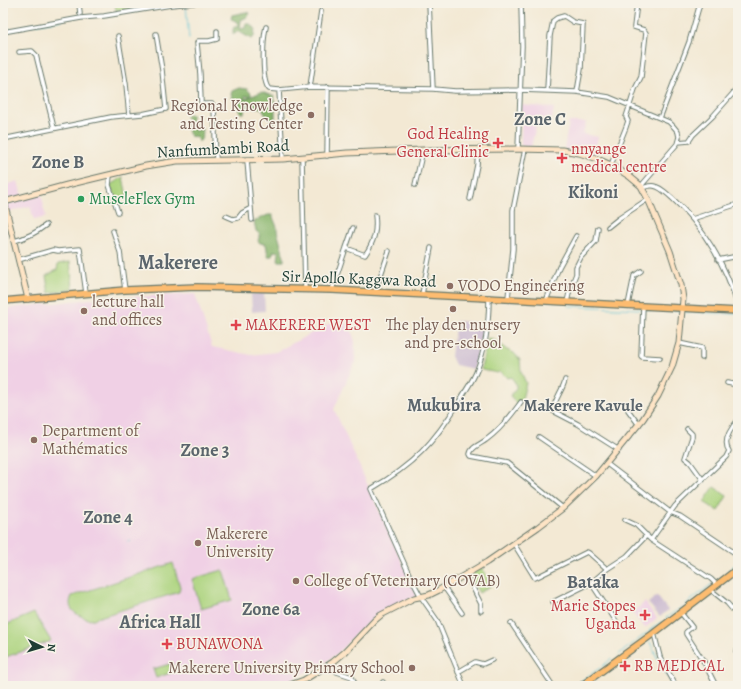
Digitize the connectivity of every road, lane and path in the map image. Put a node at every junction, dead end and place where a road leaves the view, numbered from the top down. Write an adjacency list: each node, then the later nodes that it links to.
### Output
1 (79, 3): 8 (street)
2 (194, 3): 11 (street)
3 (429, 3): 17 (street)
4 (521, 3): 19 (street)
5 (637, 3): 23 (street)
6 (699, 7): 25 (street)
7 (321, 11): 15 (street)
8 (80, 14)
9 (266, 27): 18 (street)
10 (217, 31): 36 (street)
11 (3, 32)
12 (156, 34): 24 (street)
13 (118, 36): 24 (street)
14 (19, 52): 26 (street)
15 (310, 87): 16 (street); 18 (street)
16 (328, 87): 17 (street); 33 (street)
17 (433, 89): 19 (street)
18 (279, 90): 35 (street)
19 (521, 90): 20 (street); 30 (street)
20 (547, 90): 21 (street); 21 (street)
21 (577, 92): 23 (street)
22 (738, 93): 28 (street)
23 (630, 105): 25 (street); 38 (street)
24 (129, 115): 26 (street)
25 (660, 118): 28 (street)
26 (54, 128): 27 (street)
27 (3, 139)
28 (678, 142): 41 (street)
29 (478, 148): 30 (street, Nanfumbambi Road); 32 (street, Nanfumbambi Road); 42 (street)
30 (518, 149): 31 (street, Nanfumbambi Road)
31 (524, 149): 38 (street, Nanfumbambi Road); 73 (street)
32 (423, 150): 33 (street, Nanfumbambi Road); 40 (street)
33 (327, 156): 34 (street, Nanfumbambi Road)
34 (302, 158): 35 (street, Nanfumbambi Road); 66 (street)
35 (283, 159): 37 (street, Nanfumbambi Road)
36 (216, 160): 37 (street, Nanfumbambi Road); 39 (street, Nanfumbambi Road)
37 (247, 160): 46 (street)
38 (611, 165): 41 (street, Nanfumbambi Road)
39 (110, 175): 44 (street, Nanfumbambi Road); 47 (street)
40 (415, 185)
41 (642, 187): 43 (street, Nanfumbambi Road); 50 (street)
42 (470, 199)
43 (648, 199): 53 (street); 81 (street, Nanfumbambi Road)
44 (3, 201): 58 (street)
45 (738, 204): 50 (street)
46 (251, 208): 49 (street); 51 (street)
47 (118, 212)
48 (375, 215): 59 (street)
49 (226, 216)
50 (692, 219): 64 (street)
51 (252, 220)
52 (46, 225): 58 (street)
53 (608, 227)
54 (353, 228): 59 (street)
55 (598, 228): 77 (street)
56 (113, 232): 67 (street)
57 (576, 236): 76 (street)
58 (14, 241): 63 (street)
59 (346, 248): 68 (street)
60 (431, 248): 71 (street)
61 (389, 252): 69 (street)
62 (738, 256): 64 (street)
63 (18, 260): 70 (street); 74 (street)
64 (718, 260): 80 (street)
65 (641, 271): 78 (street)
66 (305, 289): 67 (main road, Sir Apollo Kaggwa Road); 68 (main road, Sir Apollo Kaggwa Road)
67 (125, 290): 70 (main road, Sir Apollo Kaggwa Road)
68 (332, 290): 69 (main road, Sir Apollo Kaggwa Road)
69 (375, 292): 71 (main road, Sir Apollo Kaggwa Road)
70 (86, 293): 74 (main road, Sir Apollo Kaggwa Road)
71 (422, 294): 72 (main road, Sir Apollo Kaggwa Road)
72 (489, 297): 73 (main road, Sir Apollo Kaggwa Road); 113 (street)
73 (508, 298): 76 (main road, Sir Apollo Kaggwa Road)
74 (28, 299): 75 (main road, Sir Apollo Kaggwa Road)
75 (3, 301)
76 (546, 301): 77 (main road, Sir Apollo Kaggwa Road)
77 (567, 302): 78 (main road, Sir Apollo Kaggwa Road)
78 (628, 305): 79 (main road, Sir Apollo Kaggwa Road)
79 (644, 306): 81 (main road, Sir Apollo Kaggwa Road); 84 (street)
80 (738, 307)
81 (682, 308): 82 (main road, Sir Apollo Kaggwa Road); 83 (street, Nanfumbambi Road)
82 (738, 311)
83 (679, 343): 85 (street); 92 (street, Nanfumbambi Road)
84 (660, 358)
85 (702, 358)
86 (565, 380): 95 (street)
87 (727, 383): 88 (street)
88 (738, 385)
89 (521, 402): 99 (street)
90 (628, 410): 92 (street)
91 (738, 420): 98 (street)
92 (639, 425): 95 (street, Nanfumbambi Road)
93 (687, 429): 98 (street)
94 (539, 437): 97 (street)
95 (618, 450): 96 (street, Nanfumbambi Road)
96 (607, 464): 97 (street, Nanfumbambi Road); 100 (street)
97 (596, 476): 99 (street, Nanfumbambi Road)
98 (703, 480): 100 (street)
99 (563, 508): 104 (street, Nanfumbambi Road)
100 (670, 512): 103 (street); 105 (street)
101 (625, 520): 102 (street)
102 (647, 536): 103 (street); 107 (street)
103 (651, 540): 110 (street)
104 (514, 544): 107 (street); 108 (street, Nanfumbambi Road)
105 (738, 555)
106 (738, 567): 110 (main road)
107 (607, 569): 109 (street)
108 (466, 574): 111 (street, Nanfumbambi Road); 115 (street)
109 (591, 583): 114 (street); 120 (street)
110 (717, 585): 112 (main road)
111 (444, 587): 113 (street, Nanfumbambi Road); 116 (street)
112 (711, 590): 117 (main road); 118 (street)
113 (421, 596): 125 (street, Nanfumbambi Road); 126 (street)
114 (553, 602)
115 (481, 611)
116 (462, 613)
117 (681, 613): 121 (main road); 133 (street)
118 (738, 616)
119 (511, 623): 130 (street)
120 (618, 624)
121 (654, 633): 131 (main road); 132 (street)
122 (738, 649): 123 (street)
123 (738, 655)
124 (492, 660): 126 (street)
125 (329, 665): 127 (street, Nanfumbambi Road); 128 (street)
126 (458, 672): 129 (street)
127 (287, 686)
128 (356, 686)
129 (464, 686)
130 (553, 686)
131 (581, 686)
132 (676, 686)
133 (716, 686)

